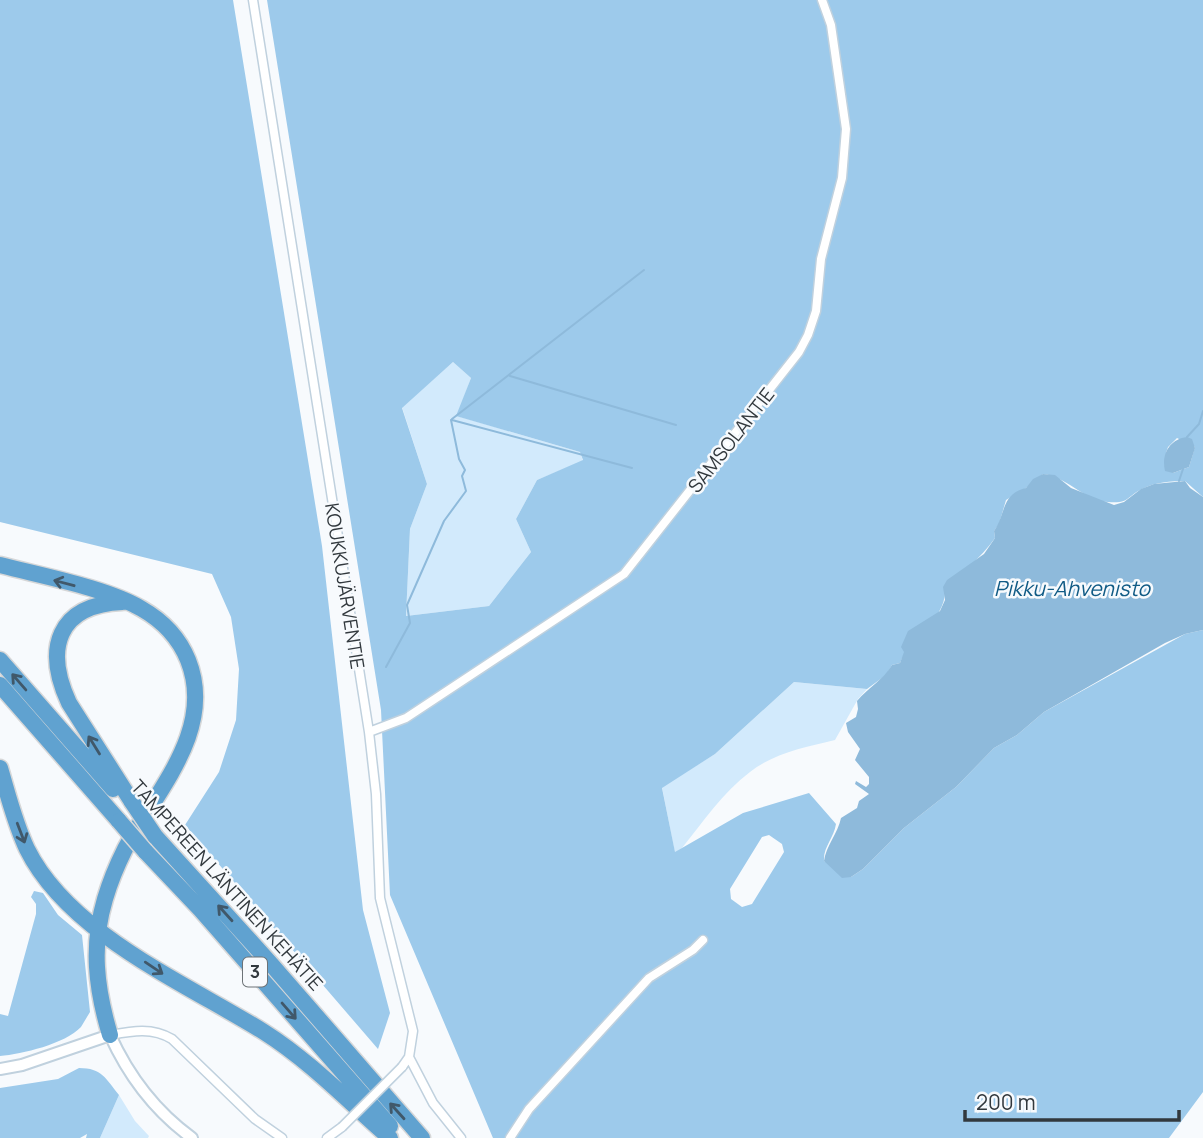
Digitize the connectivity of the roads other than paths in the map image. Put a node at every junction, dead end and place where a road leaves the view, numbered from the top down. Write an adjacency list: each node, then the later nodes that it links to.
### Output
1 (253, 0): 7 (street, KOUKKUJÄRVENTIE)
2 (822, 0): 7 (street, SAMSOLANTIE)
3 (0, 565): 4 (highway, one-way to 3)
4 (128, 602): 9 (highway, one-way to 4); 10 (highway)
5 (0, 660): 9 (highway, TAMPEREEN LÄNTINEN KEHÄTIE / 3, one-way to 5)
6 (0, 685): 9 (highway, TAMPEREEN LÄNTINEN KEHÄTIE / 3)
7 (369, 732): 13 (street, KOUKKUJÄRVENTIE)
8 (0, 768): 10 (highway, one-way to 10)
9 (126, 810): 19 (highway, TAMPEREEN LÄNTINEN KEHÄTIE / 3, one-way to 19, bridge); 20 (highway, TAMPEREEN LÄNTINEN KEHÄTIE / 3, one-way to 9, bridge)
10 (97, 930): 12 (highway); 18 (highway, one-way to 18)
11 (703, 940): 22 (street)
12 (110, 1035): 14 (street); 15 (street); 16 (street)
13 (409, 1057): 17 (street, bridge); 21 (street)
14 (0, 1069)
15 (192, 1138)
16 (282, 1138)
17 (327, 1138)
18 (390, 1138)
19 (400, 1138)
20 (422, 1138)
21 (461, 1138)
22 (510, 1138)

